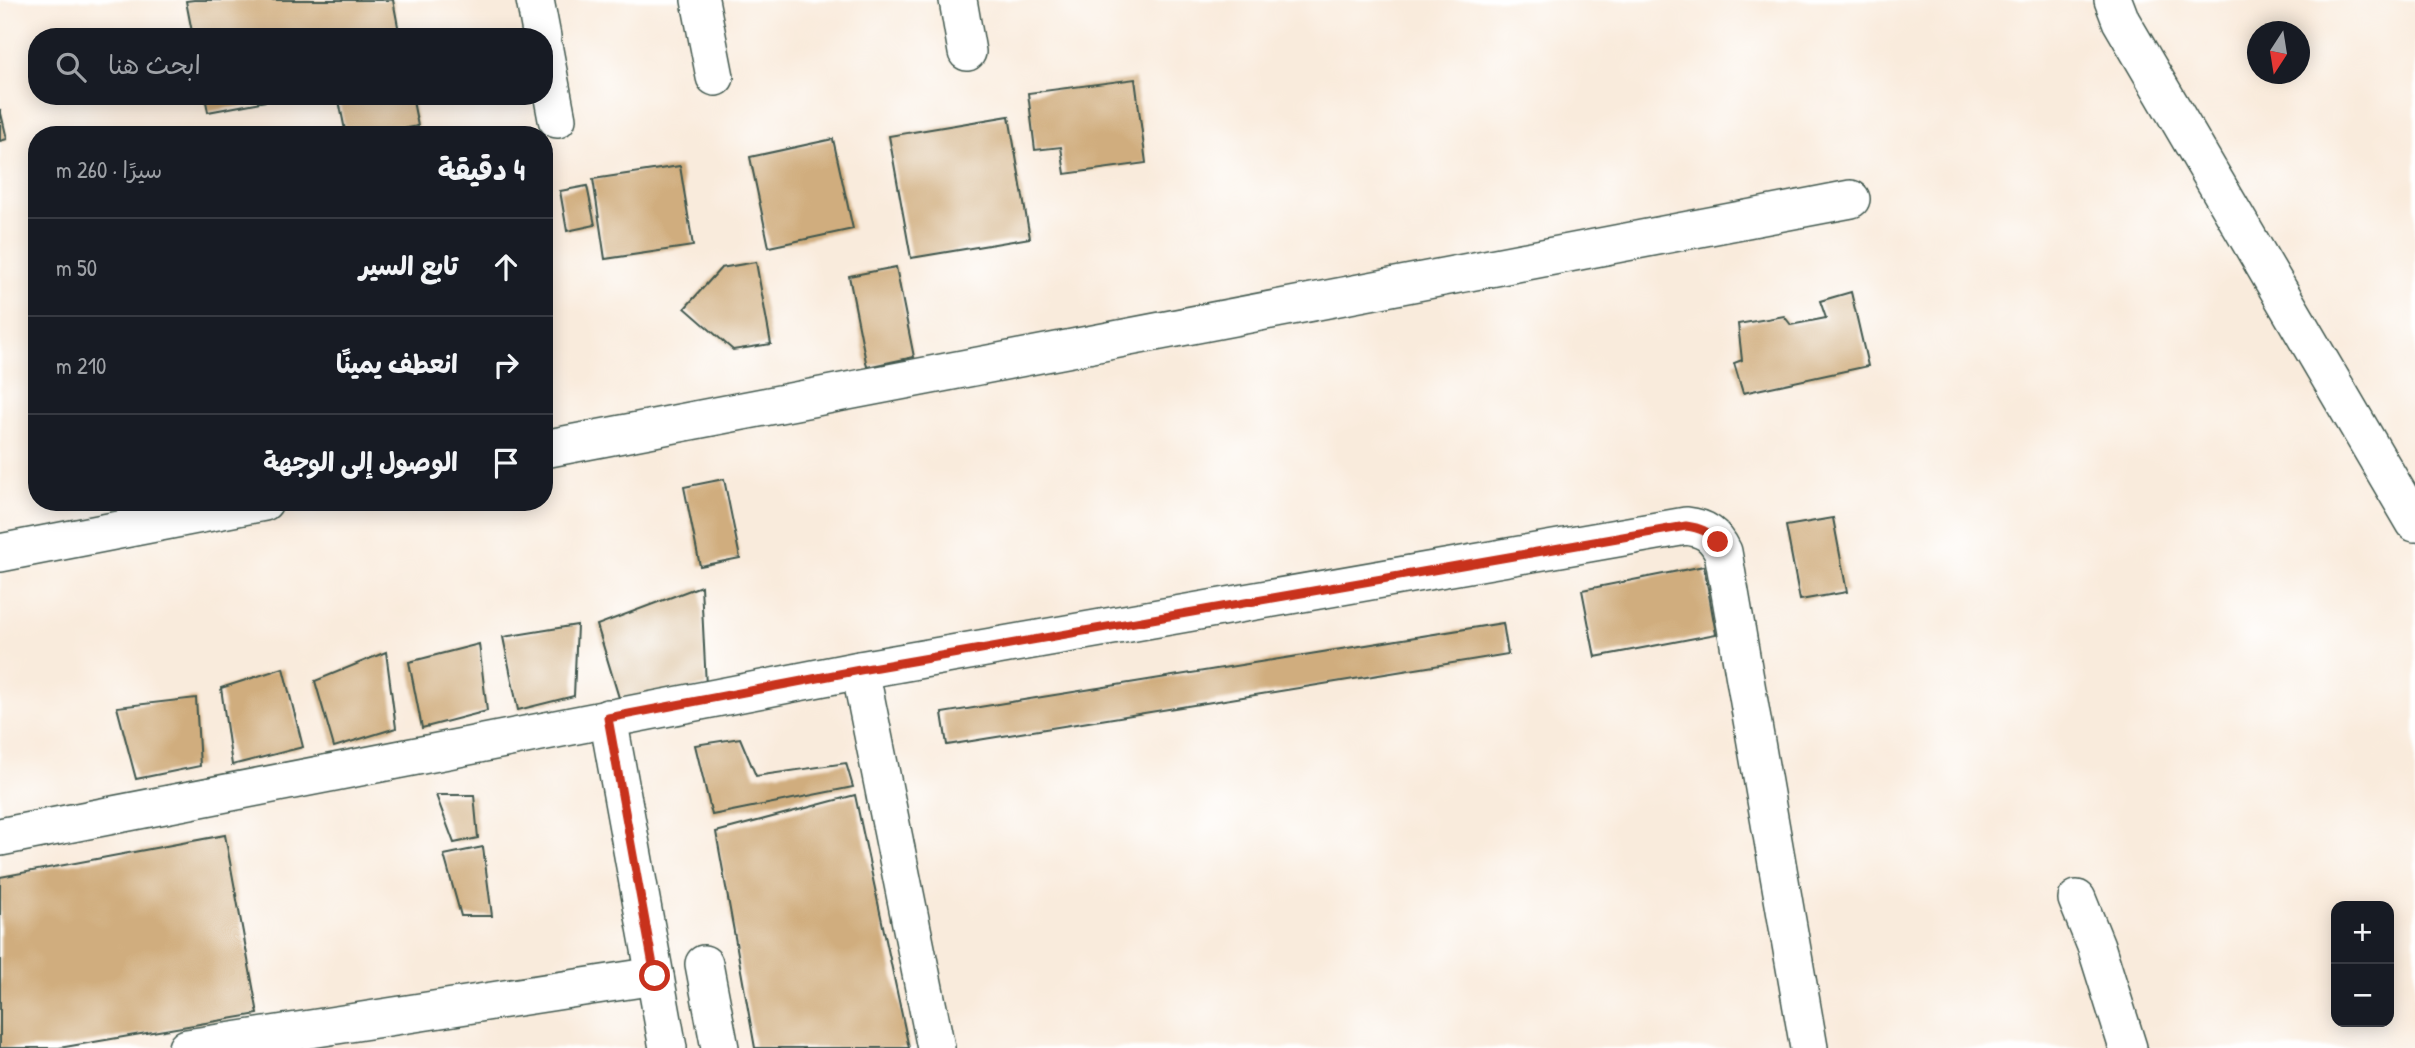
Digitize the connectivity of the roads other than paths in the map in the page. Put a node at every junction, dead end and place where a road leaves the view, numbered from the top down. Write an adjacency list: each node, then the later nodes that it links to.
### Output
1 (535, 0): 5 (street)
2 (700, 0): 7 (street)
3 (958, 0): 6 (street)
4 (2113, 0): 13 (street)
5 (540, 28)
6 (967, 52)
7 (715, 77)
8 (553, 98): 9 (street)
9 (557, 119)
10 (1851, 199): 11 (street)
11 (553, 447)
12 (216, 511): 14 (street)
13 (2415, 523)
14 (0, 552)
15 (860, 670): 16 (street); 24 (street); 25 (street)
16 (608, 718): 17 (street); 20 (street)
17 (0, 837)
18 (2077, 899): 26 (street)
19 (704, 964): 23 (street)
20 (655, 976): 21 (street); 22 (street)
21 (187, 1048)
22 (668, 1048)
23 (720, 1048)
24 (936, 1048)
25 (1809, 1048)
26 (2128, 1048)

